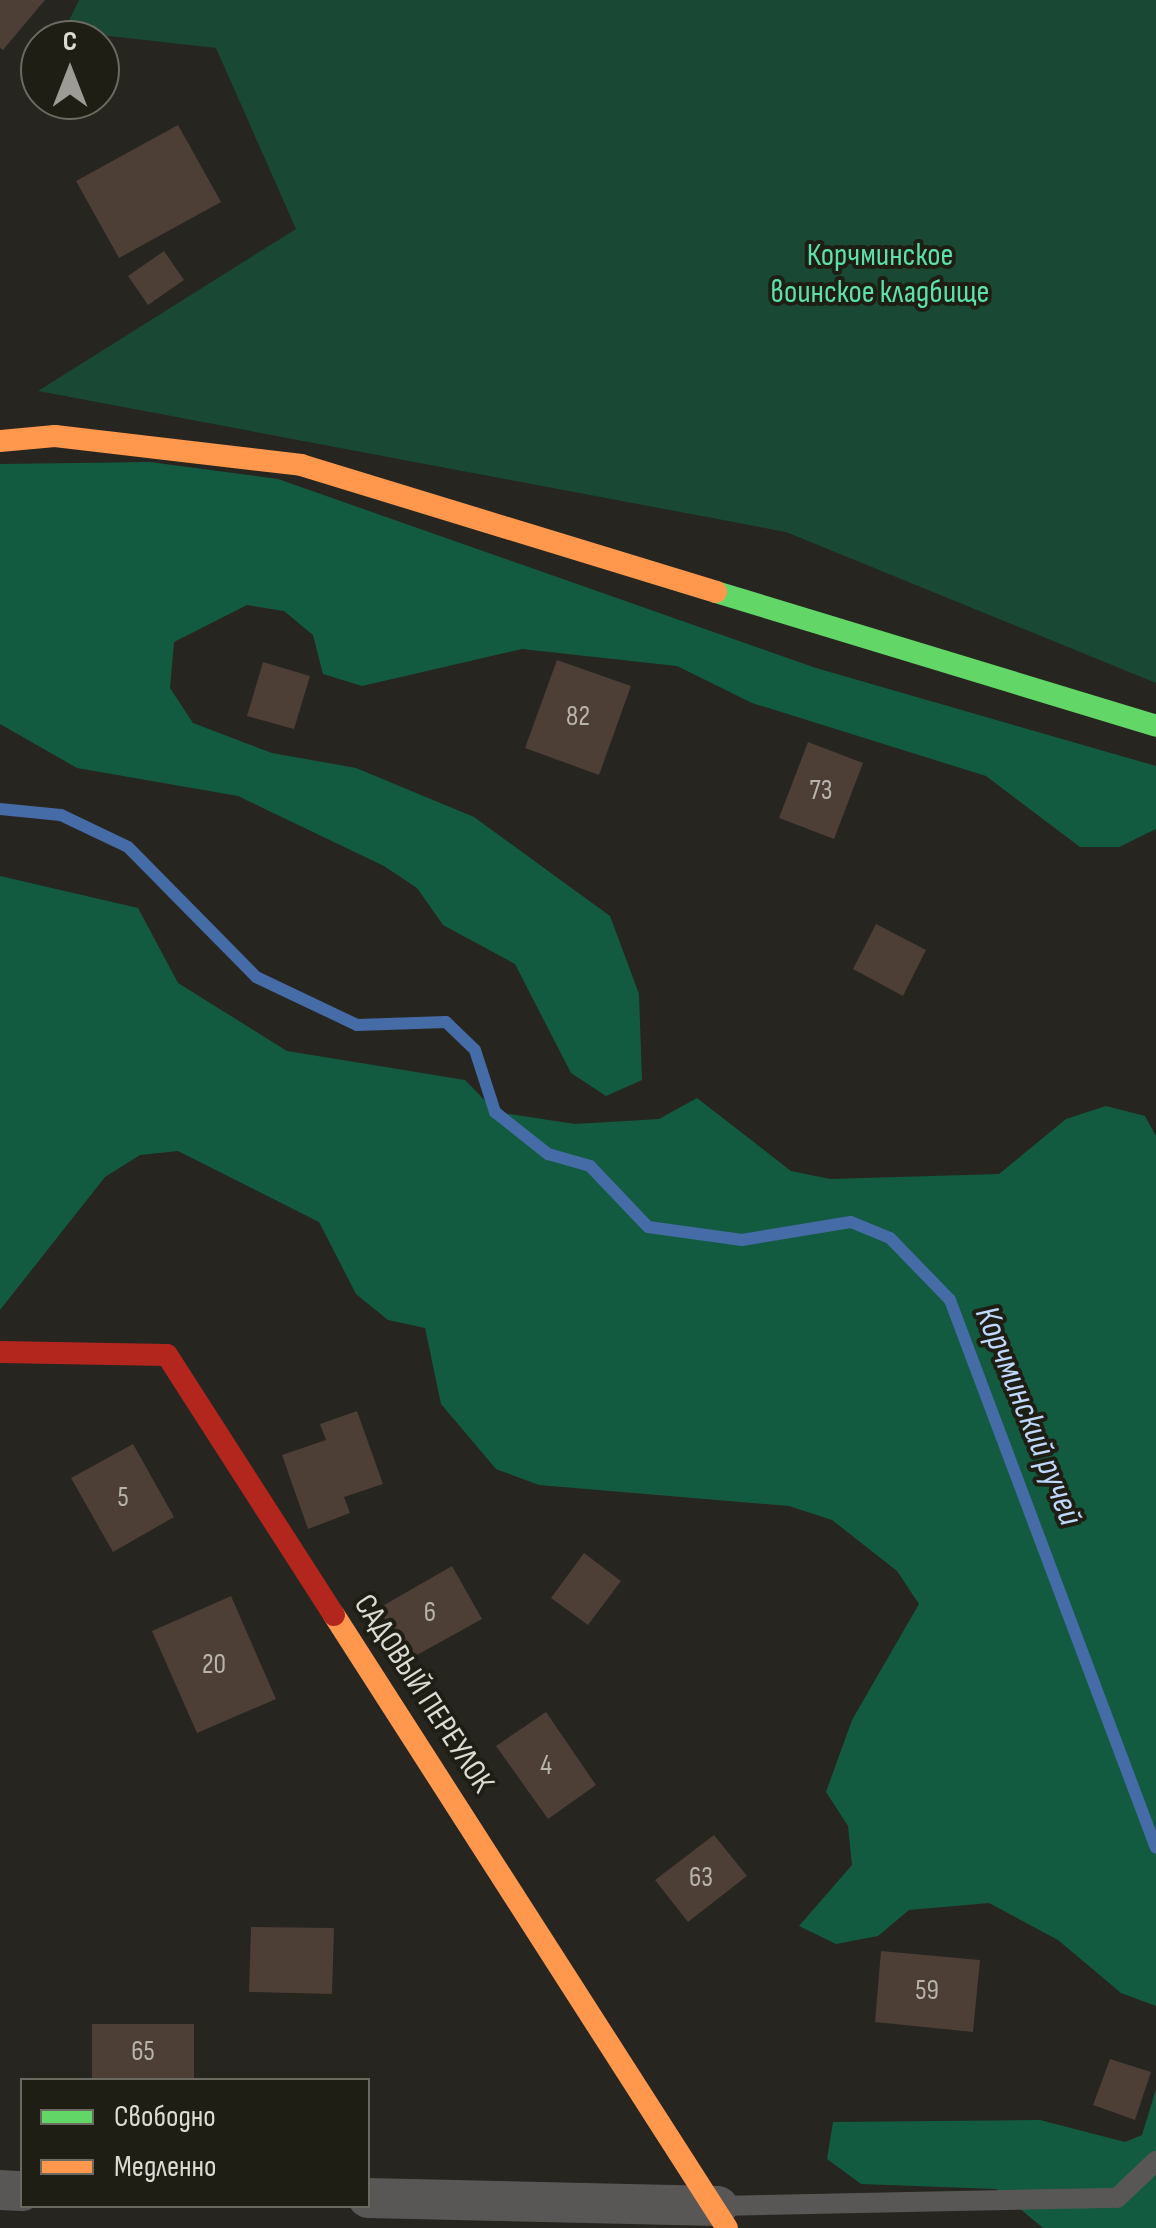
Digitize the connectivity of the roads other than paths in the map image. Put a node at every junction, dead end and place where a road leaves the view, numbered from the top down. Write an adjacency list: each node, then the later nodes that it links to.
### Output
1 (0, 441): 2 (street)
2 (1156, 726)
3 (0, 1352): 6 (street, САДОВЫЙ ПЕРЕУЛОК)
4 (1156, 2162): 6 (lane)
5 (370, 2198): 6 (street)
6 (723, 2217)

